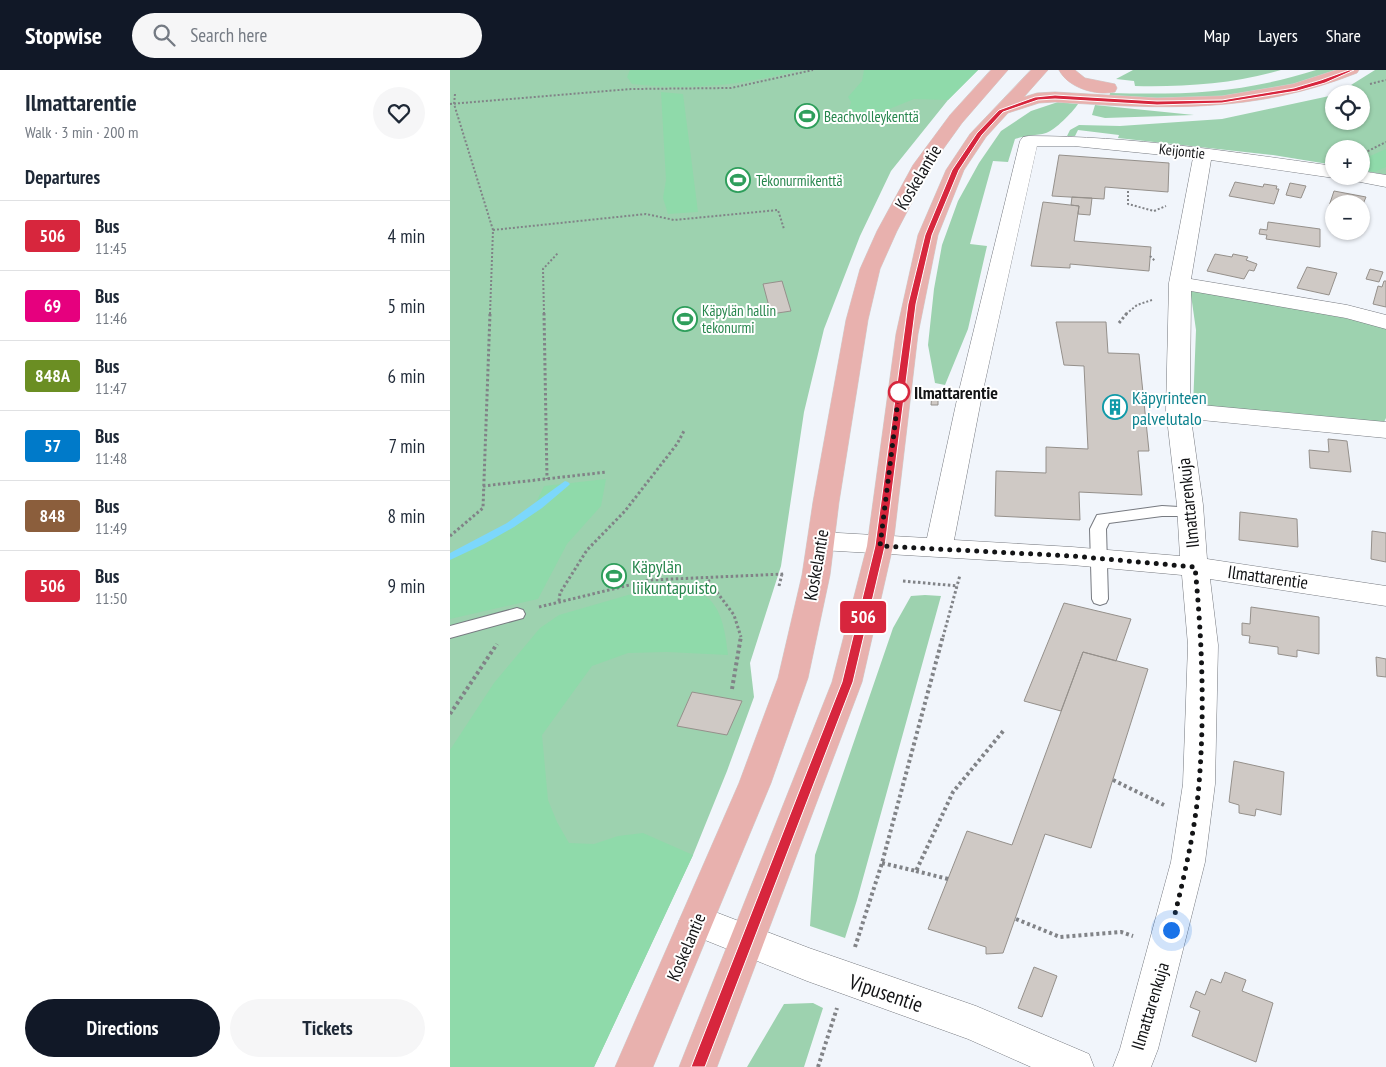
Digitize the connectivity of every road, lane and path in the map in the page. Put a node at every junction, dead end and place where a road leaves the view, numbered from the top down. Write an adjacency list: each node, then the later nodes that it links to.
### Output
1 (812, 70): 7 (path)
2 (1040, 70): 11 (main road, Koskelantie)
3 (1067, 70): 4 (main road)
4 (1305, 70)
5 (1351, 70): 11 (main road)
6 (999, 72): 34 (main road, Koskelantie)
7 (760, 83): 8 (path); 10 (path)
8 (763, 86)
9 (455, 94): 10 (path)
10 (452, 104): 21 (path)
11 (1001, 111): 35 (main road, Koskelantie)
12 (1386, 142): 13 (path)
13 (1370, 150)
14 (1203, 153): 15 (street, Keijontie); 19 (street, Ilmattarenkuja); 36 (street, Keijontie)
15 (1325, 171)
16 (1370, 178): 17 (street)
17 (1386, 181)
18 (1128, 191): 19 (path)
19 (1192, 206): 23 (street, Ilmattarenkuja)
20 (784, 229): 21 (path)
21 (493, 230): 31 (path)
22 (558, 253): 30 (path)
23 (1180, 289): 24 (street); 25 (path); 26 (street, Ilmattarenkuja)
24 (1386, 322)
25 (1119, 323)
26 (1178, 410): 27 (street); 32 (street, Ilmattarenkuja)
27 (1386, 430)
28 (684, 431): 41 (path)
29 (607, 472): 30 (path)
30 (547, 479): 31 (path)
31 (483, 486): 33 (path)
32 (1191, 512): 37 (lane); 38 (street, Ilmattarenkuja)
33 (450, 536)
34 (820, 541): 35 (street, Ilmattarentie); 56 (main road, Koskelantie)
35 (880, 546): 36 (street, Ilmattarentie); 57 (main road, Koskelantie)
36 (952, 549): 37 (street, Ilmattarentie); 52 (path)
37 (1097, 558): 38 (street, Ilmattarentie); 44 (lane)
38 (1195, 567): 43 (street, Ilmattarentie); 58 (street, Ilmattarenkuja)
39 (782, 574): 40 (path); 41 (path); 42 (path)
40 (789, 574)
41 (708, 579): 47 (path)
42 (779, 586)
43 (1386, 596)
44 (1100, 599)
45 (517, 614): 46 (lane); 48 (path)
46 (450, 632)
47 (732, 689)
48 (450, 714)
49 (1004, 730): 53 (path)
50 (1113, 780): 51 (path)
51 (1154, 801)
52 (882, 863): 53 (path); 59 (path)
53 (916, 871): 54 (path)
54 (948, 878)
55 (1016, 919): 58 (path)
56 (697, 921): 57 (street, Vipusentie); 60 (main road, Koskelantie)
57 (748, 941): 59 (street, Vipusentie); 61 (main road, Koskelantie)
58 (1167, 946): 64 (street, Ilmattarenkuja)
59 (848, 979): 62 (path); 63 (street, Vipusentie)
60 (634, 1067)
61 (698, 1067)
62 (818, 1067)
63 (1074, 1067)
64 (1132, 1067)

